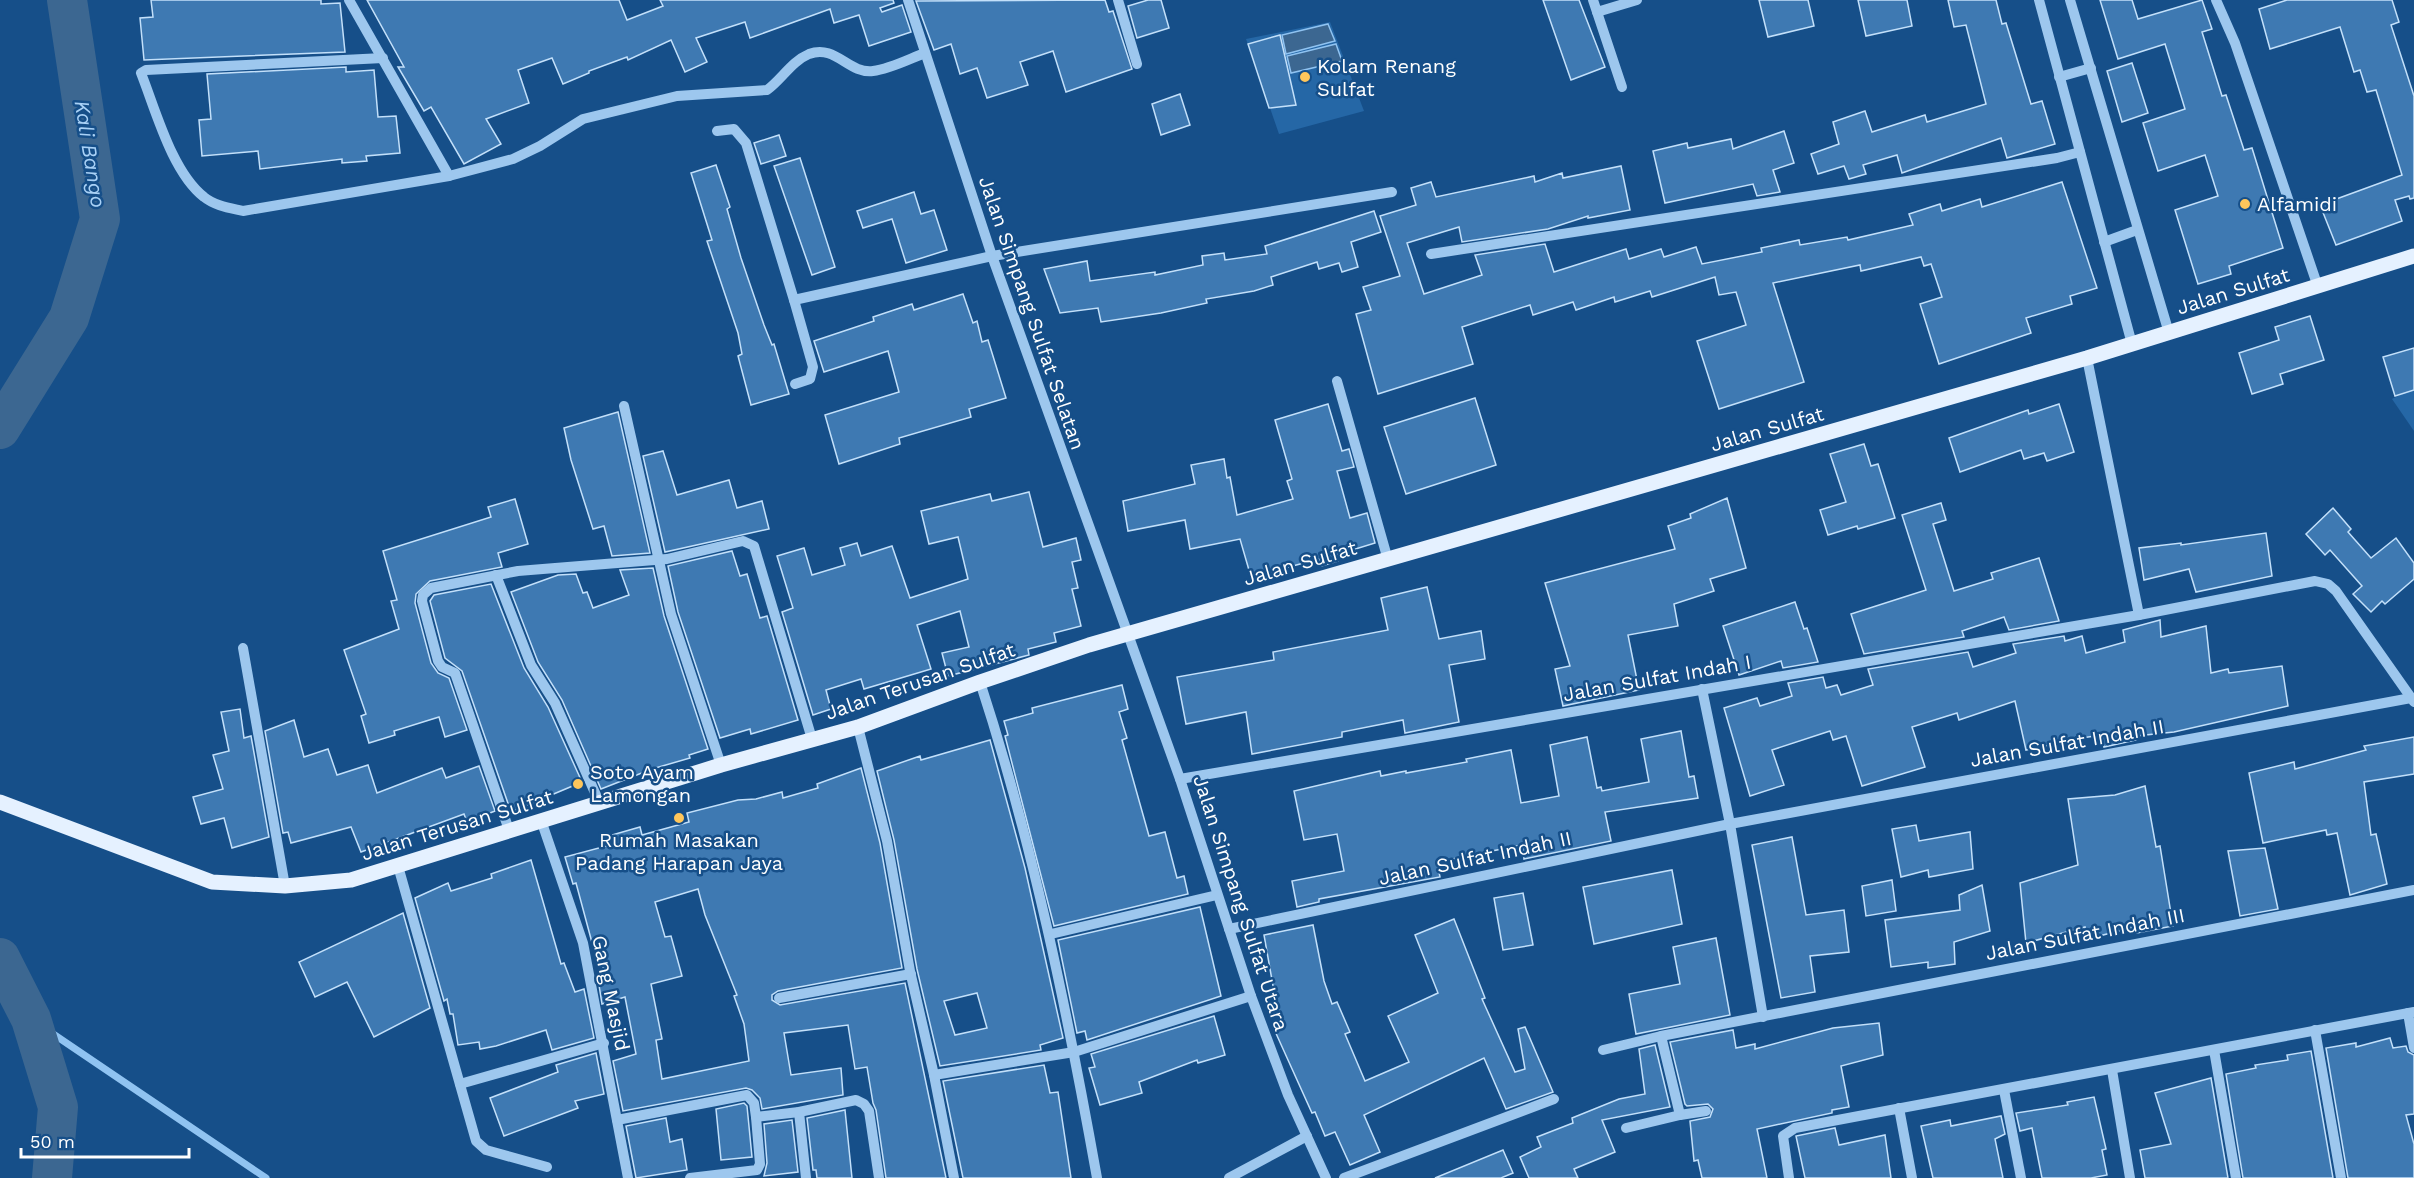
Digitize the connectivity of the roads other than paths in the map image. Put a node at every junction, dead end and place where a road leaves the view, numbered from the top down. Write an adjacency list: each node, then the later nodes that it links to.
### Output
1 (349, 0): 11 (street)
2 (908, 0): 10 (street, Jalan Simpang Sulfat Selatan)
3 (1118, 0): 12 (street)
4 (1593, 0): 9 (street)
5 (1637, 0): 9 (street)
6 (2039, 0): 14 (street)
7 (2070, 0): 13 (street)
8 (2216, 0): 25 (street)
9 (1596, 12): 15 (street)
10 (925, 53): 18 (street); 23 (street, Jalan Simpang Sulfat Selatan)
11 (382, 58): 18 (street); 18 (street)
12 (1137, 64)
13 (2091, 68): 14 (street); 20 (street)
14 (2059, 76): 17 (street)
15 (1623, 87)
16 (717, 131): 26 (street)
17 (2080, 152): 21 (street); 22 (street)
18 (449, 176)
19 (1392, 192): 23 (street)
20 (2137, 230): 21 (street); 27 (street)
21 (2104, 242): 28 (street)
22 (1431, 254)
23 (992, 256): 26 (street); 37 (street, Jalan Simpang Sulfat Selatan)
24 (2414, 256): 25 (main road, Jalan Sulfat)
25 (2318, 287): 27 (main road, Jalan Sulfat)
26 (794, 300): 31 (street)
27 (2169, 333): 28 (main road, Jalan Sulfat)
28 (2132, 344): 29 (main road, Jalan Sulfat)
29 (2087, 358): 34 (main road, Jalan Sulfat); 36 (street)
30 (1337, 381): 34 (street)
31 (795, 384)
32 (624, 406): 33 (street)
33 (658, 559): 35 (street); 43 (street); 44 (street)
34 (1388, 560): 37 (main road, Jalan Sulfat)
35 (496, 575): 47 (street); 50 (street)
36 (2139, 615): 40 (street, Jalan Sulfat Indah I); 41 (street)
37 (1130, 635): 39 (main road, Jalan Terusan Sulfat); 45 (street, Jalan Simpang Sulfat Utara)
38 (243, 648): 52 (street)
39 (980, 682): 42 (main road, Jalan Terusan Sulfat); 56 (street)
40 (1702, 689): 45 (street, Jalan Sulfat Indah I); 49 (street)
41 (2412, 700): 49 (street, Jalan Sulfat Indah II)
42 (858, 727): 43 (main road, Jalan Terusan Sulfat); 57 (street)
43 (812, 739): 44 (main road, Jalan Terusan Sulfat)
44 (722, 765): 47 (main road, Jalan Terusan Sulfat)
45 (1180, 779): 54 (street, Jalan Simpang Sulfat Utara)
46 (0, 802): 52 (main road, Jalan Terusan Sulfat)
47 (600, 804): 48 (main road, Jalan Terusan Sulfat)
48 (541, 820): 50 (main road, Jalan Terusan Sulfat); 64 (street, Gang Masjid)
49 (1730, 824): 55 (street, Jalan Sulfat Indah II); 61 (street)
50 (509, 830): 51 (main road, Jalan Terusan Sulfat)
51 (398, 866): 52 (main road, Jalan Terusan Sulfat); 71 (street)
52 (285, 886)
53 (2414, 890): 61 (street, Jalan Sulfat Indah III)
54 (1217, 895): 55 (street, Jalan Simpang Sulfat Utara); 56 (street)
55 (1229, 929): 58 (street, Jalan Simpang Sulfat Utara)
56 (1051, 934): 68 (street)
57 (911, 974): 59 (street); 70 (street)
58 (1251, 996): 68 (street); 81 (street, Jalan Simpang Sulfat Utara)
59 (779, 998)
60 (2411, 1012): 62 (street); 65 (street)
61 (1763, 1017): 63 (street, Jalan Sulfat Indah III)
62 (2315, 1030): 67 (street); 97 (street)
63 (1661, 1036): 66 (street, Jalan Sulfat Indah III); 77 (street)
64 (604, 1043): 71 (street); 79 (street, Gang Masjid)
65 (2414, 1048)
66 (1603, 1050)
67 (2214, 1050): 69 (street); 96 (street)
68 (1074, 1052): 70 (street); 88 (street)
69 (2112, 1070): 72 (street); 95 (street)
70 (934, 1075): 87 (street)
71 (460, 1084): 82 (street)
72 (2004, 1090): 74 (street); 94 (street)
73 (1554, 1098): 91 (street)
74 (1899, 1108): 92 (street); 93 (street)
75 (1706, 1110): 77 (street)
76 (799, 1112): 78 (street); 85 (street); 86 (street)
77 (1680, 1115): 80 (street)
78 (756, 1117): 79 (street); 84 (street)
79 (617, 1120): 83 (street, Gang Masjid)
80 (1626, 1128)
81 (1307, 1136): 89 (street); 90 (street, Jalan Simpang Sulfat Utara)
82 (547, 1167)
83 (628, 1178)
84 (690, 1178)
85 (806, 1178)
86 (879, 1178)
87 (954, 1178)
88 (1097, 1178)
89 (1229, 1178)
90 (1326, 1178)
91 (1344, 1178)
92 (1789, 1178)
93 (1912, 1178)
94 (2021, 1178)
95 (2130, 1178)
96 (2236, 1178)
97 (2341, 1178)

